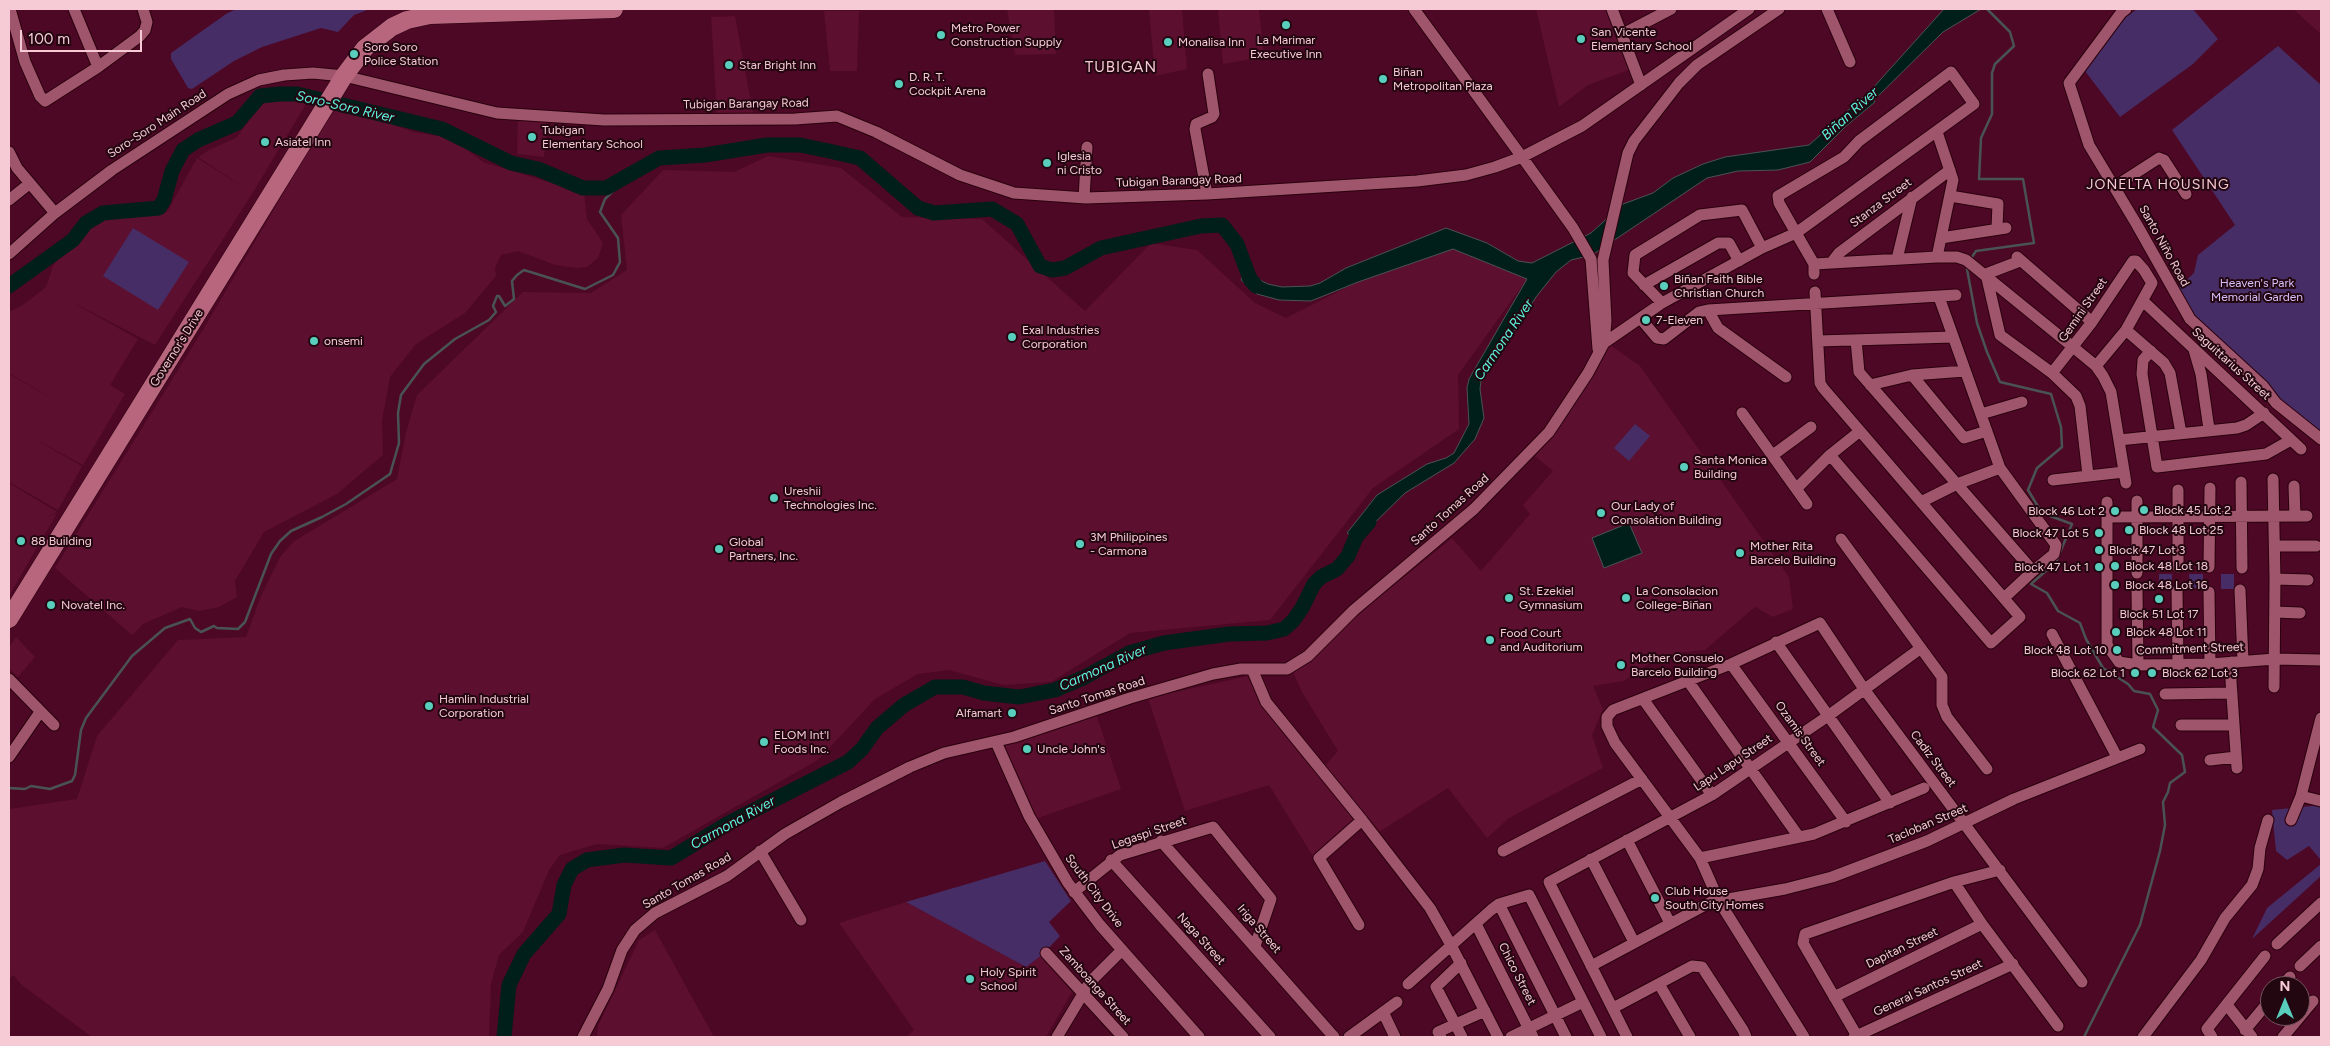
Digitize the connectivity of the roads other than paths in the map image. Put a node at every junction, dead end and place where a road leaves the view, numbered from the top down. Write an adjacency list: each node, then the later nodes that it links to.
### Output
1 (10, 9): 14 (street)
2 (74, 9): 14 (street)
3 (614, 9): 16 (highway, Governor's Drive)
4 (1414, 9): 21 (street)
5 (1612, 9): 12 (street)
6 (1671, 9): 12 (street)
7 (1748, 9): 17 (street, Tubigan Barangay Road)
8 (1780, 9): 55 (street)
9 (1827, 9): 13 (street)
10 (2126, 9): 24 (street, Santo Niño Road)
11 (145, 14): 14 (street)
12 (1623, 34): 17 (street)
13 (1850, 62)
14 (98, 67)
15 (1208, 74): 25 (street)
16 (341, 80): 29 (street, Tubigan Barangay Road); 31 (street, Soro-Soro Main Road); 119 (highway, Governor's Drive)
17 (1641, 85): 21 (street, Tubigan Barangay Road)
18 (1937, 132): 22 (street); 32 (street); 32 (street)
19 (1087, 148): 29 (street)
20 (9, 152): 23 (street)
21 (1522, 157): 25 (street, Tubigan Barangay Road); 55 (street)
22 (1950, 170): 27 (street); 28 (street, Stanza Street)
23 (29, 184): 30 (street); 31 (street)
24 (2114, 187): 26 (street); 74 (street, Santo Niño Road)
25 (1207, 194): 29 (street, Tubigan Barangay Road)
26 (2186, 194)
27 (1950, 196): 33 (street); 33 (street)
28 (1912, 197): 37 (street); 39 (street, Stanza Street)
29 (1084, 198)
30 (9, 200)
31 (55, 213): 35 (street, Soro-Soro Main Road)
32 (1796, 233): 34 (street); 39 (street)
33 (1941, 238): 36 (street)
34 (1762, 248): 38 (street); 41 (street)
35 (9, 254)
36 (1937, 257): 37 (street); 40 (street)
37 (1897, 259): 39 (street)
38 (1739, 261): 41 (street); 46 (street)
39 (1832, 262)
40 (1982, 272): 49 (street); 54 (street); 60 (street)
41 (1644, 285): 46 (street)
42 (1956, 295): 43 (street)
43 (1939, 297): 44 (street); 51 (street)
44 (1815, 298): 47 (street); 53 (street)
45 (2143, 300): 49 (street, Gemini Street); 50 (street); 56 (street, Saguittarius Street)
46 (1662, 303): 48 (street)
47 (1708, 310): 48 (street); 62 (street)
48 (1641, 319): 55 (street)
49 (2092, 322): 54 (street, Gemini Street)
50 (2126, 330): 57 (street); 58 (street)
51 (1953, 337): 52 (street); 59 (street)
52 (1856, 340): 53 (street); 63 (street)
53 (1818, 341): 70 (street)
54 (2073, 347): 58 (street); 60 (street, Gemini Street)
55 (1601, 348): 130 (street, Santo Tomas Road)
56 (2194, 350): 66 (street, Saguittarius Street); 69 (street)
57 (2151, 351): 72 (street); 73 (street)
58 (2096, 366): 75 (street)
59 (1965, 371): 61 (street); 67 (street)
60 (2052, 373): 81 (street)
61 (1912, 375): 63 (street); 71 (street)
62 (1786, 377)
63 (1870, 385): 85 (street)
64 (2022, 402): 67 (street)
65 (1742, 413): 78 (street)
66 (2264, 413): 69 (street); 76 (street, Saguittarius Street)
67 (1981, 414): 71 (street)
68 (1810, 427): 78 (street)
69 (2209, 429): 72 (street)
70 (1860, 430): 79 (street); 91 (street)
71 (1987, 431): 80 (street)
72 (2181, 433): 73 (street)
73 (2151, 436): 75 (street); 76 (street)
74 (2321, 439)
75 (2119, 440): 81 (street)
76 (2291, 440): 77 (street, Saguittarius Street)
77 (2301, 448)
78 (1773, 454): 87 (street)
79 (1830, 455): 87 (street); 116 (street)
80 (2000, 468): 85 (street); 108 (street)
81 (2088, 475): 83 (street)
82 (2273, 479): 99 (street)
83 (2053, 480)
84 (2241, 482): 98 (street)
85 (1957, 484): 91 (street); 108 (street)
86 (2294, 486): 100 (street)
87 (1797, 488): 93 (street)
88 (2210, 488): 97 (street)
89 (2178, 490): 96 (street)
90 (2137, 501): 95 (street)
91 (1921, 502): 116 (street)
92 (2107, 502): 94 (street, Commitment Street)
93 (1808, 504)
94 (2107, 516): 95 (street); 129 (street, Commitment Street)
95 (2137, 516): 96 (street); 109 (street)
96 (2179, 516): 97 (street); 105 (street)
97 (2210, 516): 98 (street); 106 (street)
98 (2241, 516): 99 (street); 107 (street)
99 (2273, 516): 100 (street); 103 (street)
100 (2295, 516): 101 (street)
101 (2307, 516)
102 (1841, 539): 122 (street)
103 (2275, 546): 104 (street); 110 (street)
104 (2316, 546)
105 (2178, 567)
106 (2209, 567)
107 (2242, 568)
108 (2033, 571): 116 (street)
109 (2137, 573)
110 (2275, 579): 111 (street); 117 (street)
111 (2308, 580)
112 (2137, 590): 129 (street)
113 (2240, 590): 125 (street)
114 (2177, 591): 127 (street)
115 (2209, 592): 128 (street)
116 (2004, 598)
117 (2275, 612): 118 (street); 123 (street)
118 (2300, 613)
119 (9, 619)
120 (2052, 634): 147 (street)
121 (1776, 642): 126 (street); 134 (street, Cadiz Street); 139 (street)
122 (1921, 648): 134 (street, Lapu Lapu Street); 151 (street)
123 (2275, 659): 124 (street, Commitment Street); 125 (street, Commitment Street); 133 (street)
124 (2321, 660)
125 (2237, 661): 128 (street, Commitment Street); 135 (street)
126 (1731, 664): 131 (street); 145 (street, Ozamis Street)
127 (2178, 664): 128 (street, Commitment Street); 129 (street, Commitment Street)
128 (2210, 664)
129 (2138, 665)
130 (1252, 669): 144 (street, Santo Tomas Road); 159 (street)
131 (1688, 681): 137 (street); 150 (street)
132 (10, 684): 138 (street)
133 (2274, 687)
134 (1864, 689): 139 (street, Lapu Lapu Street); 163 (street, Cadiz Street)
135 (2232, 693): 136 (street); 143 (street)
136 (2165, 694)
137 (1643, 699): 152 (street); 154 (street)
138 (40, 712): 142 (street); 148 (street)
139 (1828, 716): 145 (street, Lapu Lapu Street); 157 (street)
140 (2321, 718): 155 (street)
141 (2181, 724): 143 (street)
142 (54, 725)
143 (2234, 725): 149 (street)
144 (996, 742): 167 (street, Santo Tomas Road); 174 (street, South City Drive)
145 (1789, 742): 150 (street, Lapu Lapu Street); 162 (street, Ozamis Street)
146 (2140, 749): 147 (street, Tacloban Street)
147 (2117, 757): 163 (street, Tacloban Street)
148 (11, 759)
149 (2210, 760)
150 (1751, 769): 154 (street, Lapu Lapu Street); 164 (street)
151 (1987, 769)
152 (1642, 778): 158 (street); 168 (street)
153 (1924, 788): 157 (street)
154 (1712, 795): 158 (street, Lapu Lapu Street)
155 (2301, 796): 156 (street); 161 (street)
156 (2321, 801)
157 (1890, 803): 162 (street)
158 (1672, 818): 165 (street, Lapu Lapu Street); 169 (street)
159 (1362, 820): 182 (street); 185 (street)
160 (2268, 820): 233 (street)
161 (2291, 820)
162 (1846, 822): 164 (street)
163 (1965, 823): 172 (street, Cadiz Street); 175 (street, Tacloban Street)
164 (1799, 837): 169 (street)
165 (1627, 840): 170 (street, Lapu Lapu Street); 179 (street)
166 (1161, 841): 171 (street, Legaspi Street); 186 (street, Iriga Street); 186 (street, Legaspi Street)
167 (760, 851): 178 (street); 214 (street, Santo Tomas Road)
168 (1502, 851)
169 (1700, 858): 175 (street)
170 (1591, 859): 183 (street); 193 (street, Lapu Lapu Street)
171 (1111, 860): 174 (street, Legaspi Street); 218 (street, Naga Street)
172 (2000, 870): 173 (street); 195 (street, Cadiz Street)
173 (1954, 882): 181 (street); 199 (street)
174 (1074, 892): 188 (street, South City Drive)
175 (1719, 901): 179 (street, Tacloban Street); 231 (street)
176 (1499, 904): 180 (street); 202 (street); 208 (street)
177 (2320, 907): 184 (street)
178 (801, 920)
179 (1670, 923): 183 (street, Tacloban Street)
180 (1476, 924): 185 (street); 212 (street, Chico Street)
181 (1982, 924): 192 (street); 199 (street, Dapitan Street)
182 (1358, 925)
183 (1634, 942): 193 (street, Tacloban Street)
184 (2277, 944)
185 (1451, 945): 191 (street); 196 (street)
186 (1255, 946): 219 (street, Iriga Street)
187 (2321, 946): 194 (street)
188 (1122, 950): 198 (street); 217 (street, South City Drive)
189 (1046, 953): 198 (street, Zamboanga Street)
190 (2265, 956): 203 (street)
191 (1460, 963): 205 (street); 209 (street)
192 (2013, 964): 210 (street); 232 (street, General Santos Street)
193 (1591, 966): 204 (street)
194 (2300, 966)
195 (2082, 982)
196 (1408, 984)
197 (1659, 984): 204 (street); 229 (street); 230 (street)
198 (1082, 993): 211 (street, Zamboanga Street); 215 (street)
199 (1834, 997): 232 (street)
200 (2313, 1001): 235 (street)
201 (1397, 1002): 206 (street)
202 (1584, 1002): 208 (street); 227 (street)
203 (2227, 1005): 213 (street); 234 (street)
204 (1612, 1008): 228 (street)
205 (1485, 1011): 209 (street); 224 (street)
206 (1383, 1012): 220 (street); 221 (street)
207 (2260, 1015): 213 (street)
208 (1555, 1016): 212 (street); 226 (street)
209 (1456, 1025): 222 (street); 223 (street)
210 (2058, 1026)
211 (1112, 1032): 216 (street, Zamboanga Street)
212 (1531, 1033): 225 (street)
213 (2248, 1033)
214 (583, 1037)
215 (1056, 1037)
216 (1123, 1037)
217 (1199, 1037)
218 (1270, 1037)
219 (1334, 1037)
220 (1349, 1037)
221 (1395, 1037)
222 (1441, 1037)
223 (1462, 1037)
224 (1498, 1037)
225 (1511, 1037)
226 (1566, 1037)
227 (1601, 1037)
228 (1627, 1037)
229 (1690, 1037)
230 (1746, 1037)
231 (1804, 1037)
232 (1856, 1037)
233 (2143, 1037)
234 (2212, 1037)
235 (2283, 1037)

